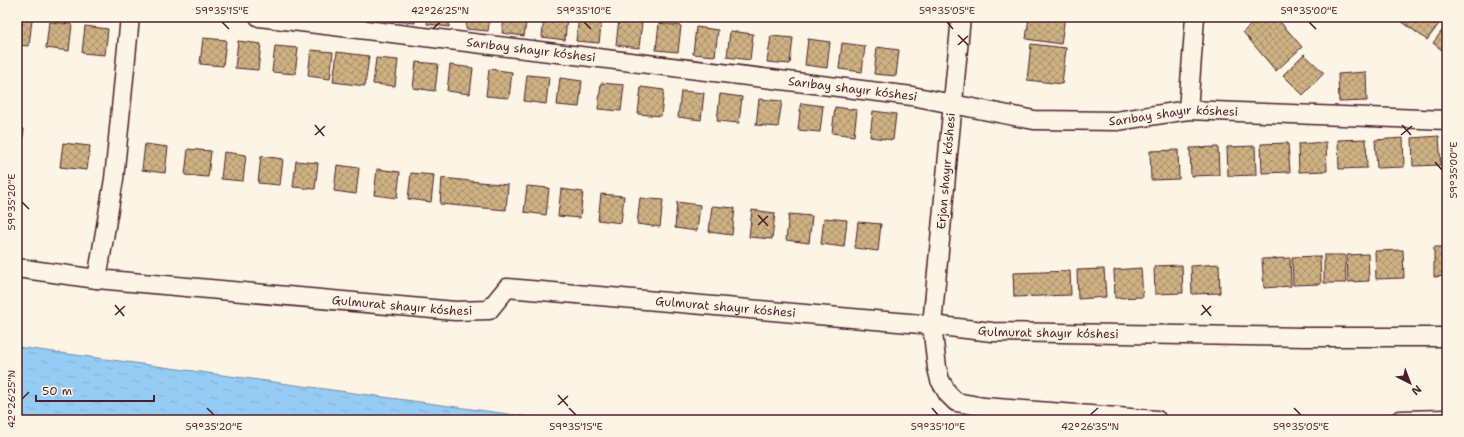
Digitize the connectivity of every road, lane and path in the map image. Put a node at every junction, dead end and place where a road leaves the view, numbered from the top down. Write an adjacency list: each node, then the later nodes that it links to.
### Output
1 (130, 17): 9 (street)
2 (259, 17): 5 (street, Sarıbay shayır kóshesi)
3 (961, 17): 5 (street, Erjan shayır kóshesi)
4 (1195, 17): 6 (street)
5 (952, 104): 6 (street, Sarıbay shayır kóshesi); 10 (street, Erjan shayır kóshesi)
6 (1188, 110): 7 (street, Sarıbay shayır kóshesi)
7 (1447, 120)
8 (17, 268): 9 (street, Gulmurat shayır kóshesi)
9 (96, 279): 10 (street, Gulmurat shayır kóshesi)
10 (932, 325): 11 (street, Gulmurat shayır kóshesi); 13 (street, Erjan shayır kóshesi)
11 (1447, 337)
12 (1447, 418): 14 (street)
13 (1158, 420)
14 (1400, 420)

